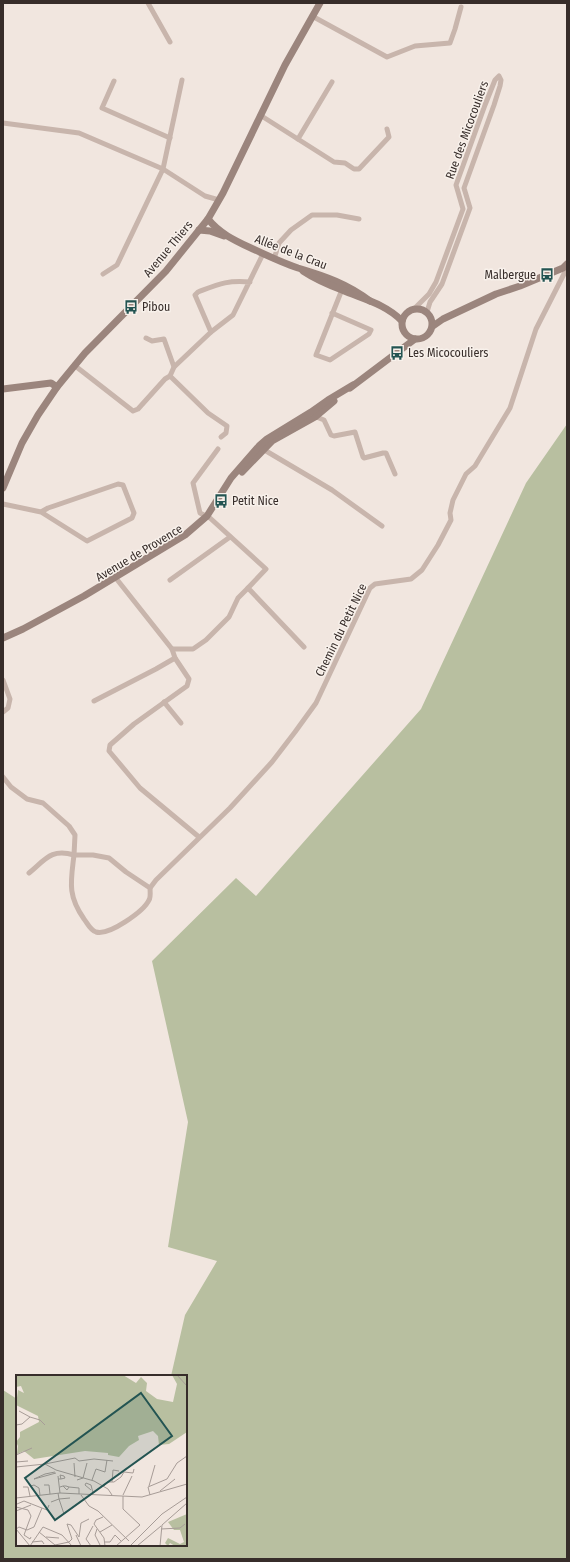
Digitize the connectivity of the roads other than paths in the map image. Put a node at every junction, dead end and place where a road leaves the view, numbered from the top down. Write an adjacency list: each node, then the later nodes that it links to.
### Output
1 (148, 3): 5 (street)
2 (320, 3): 4 (street, Avenue Thiers)
3 (461, 7): 4 (street)
4 (312, 16): 9 (street, Avenue Thiers)
5 (170, 42)
6 (182, 80): 12 (street)
7 (114, 81): 12 (street)
8 (332, 82): 13 (street)
9 (260, 116): 13 (street); 15 (street, Avenue Thiers)
10 (3, 123): 14 (street)
11 (386, 129): 13 (street)
12 (170, 138): 14 (street)
13 (298, 139)
14 (162, 169): 15 (street); 24 (street)
15 (219, 200): 16 (street, Avenue Thiers)
16 (208, 219): 18 (street, Avenue Thiers); 19 (street, Allée de la Crau)
17 (359, 219): 21 (street)
18 (199, 230): 19 (street); 39 (street, Avenue Thiers)
19 (229, 238): 20 (street, Allée de la Crau)
20 (263, 254): 21 (street, Allée de la Crau); 25 (street)
21 (274, 259): 26 (street, Allée de la Crau)
22 (567, 264): 31 (street)
23 (567, 268): 68 (street, Chemin du Petit Nice)
24 (103, 274)
25 (250, 282): 34 (street); 34 (street)
26 (343, 287): 28 (street, Allée de la Crau); 29 (street)
27 (411, 310): 28 (street); 30 (street); 30 (street, Rue des Micocouliers); 32 (street)
28 (394, 312): 32 (street)
29 (332, 313): 29 (street)
30 (429, 314): 31 (street); 33 (street)
31 (443, 319): 33 (street)
32 (402, 321): 35 (street)
33 (432, 326): 37 (street)
34 (211, 332): 40 (street)
35 (406, 334): 37 (street); 38 (street)
36 (146, 338): 40 (street)
37 (415, 339): 38 (street, Avenue de Provence)
38 (400, 350): 44 (street, Avenue de Provence)
39 (74, 365): 41 (street); 42 (street, Avenue Thiers)
40 (174, 367): 41 (street)
41 (170, 376): 45 (street)
42 (57, 387): 43 (street); 49 (street, Avenue Thiers)
43 (3, 389)
44 (313, 415): 46 (street, Avenue de Provence); 48 (street)
45 (221, 437)
46 (261, 448): 52 (street, Avenue de Provence); 53 (street)
47 (218, 449): 52 (street)
48 (395, 474)
49 (3, 488)
50 (3, 504): 51 (street)
51 (41, 512): 51 (street)
52 (208, 517): 54 (street); 55 (street, Avenue de Provence)
53 (382, 526)
54 (230, 536): 56 (street); 57 (street)
55 (116, 579): 58 (street, Avenue de Provence); 60 (street)
56 (170, 580)
57 (248, 588): 59 (street); 60 (street)
58 (3, 638)
59 (304, 647)
60 (172, 649): 61 (street)
61 (175, 658): 63 (street); 64 (street)
62 (3, 680): 65 (street)
63 (94, 701)
64 (164, 702): 66 (street); 68 (street)
65 (3, 712)
66 (181, 723)
67 (3, 778): 69 (street)
68 (199, 837): 71 (street, Chemin du Petit Nice)
69 (74, 855): 70 (street); 71 (street); 71 (street)
70 (29, 873)
71 (150, 888)

